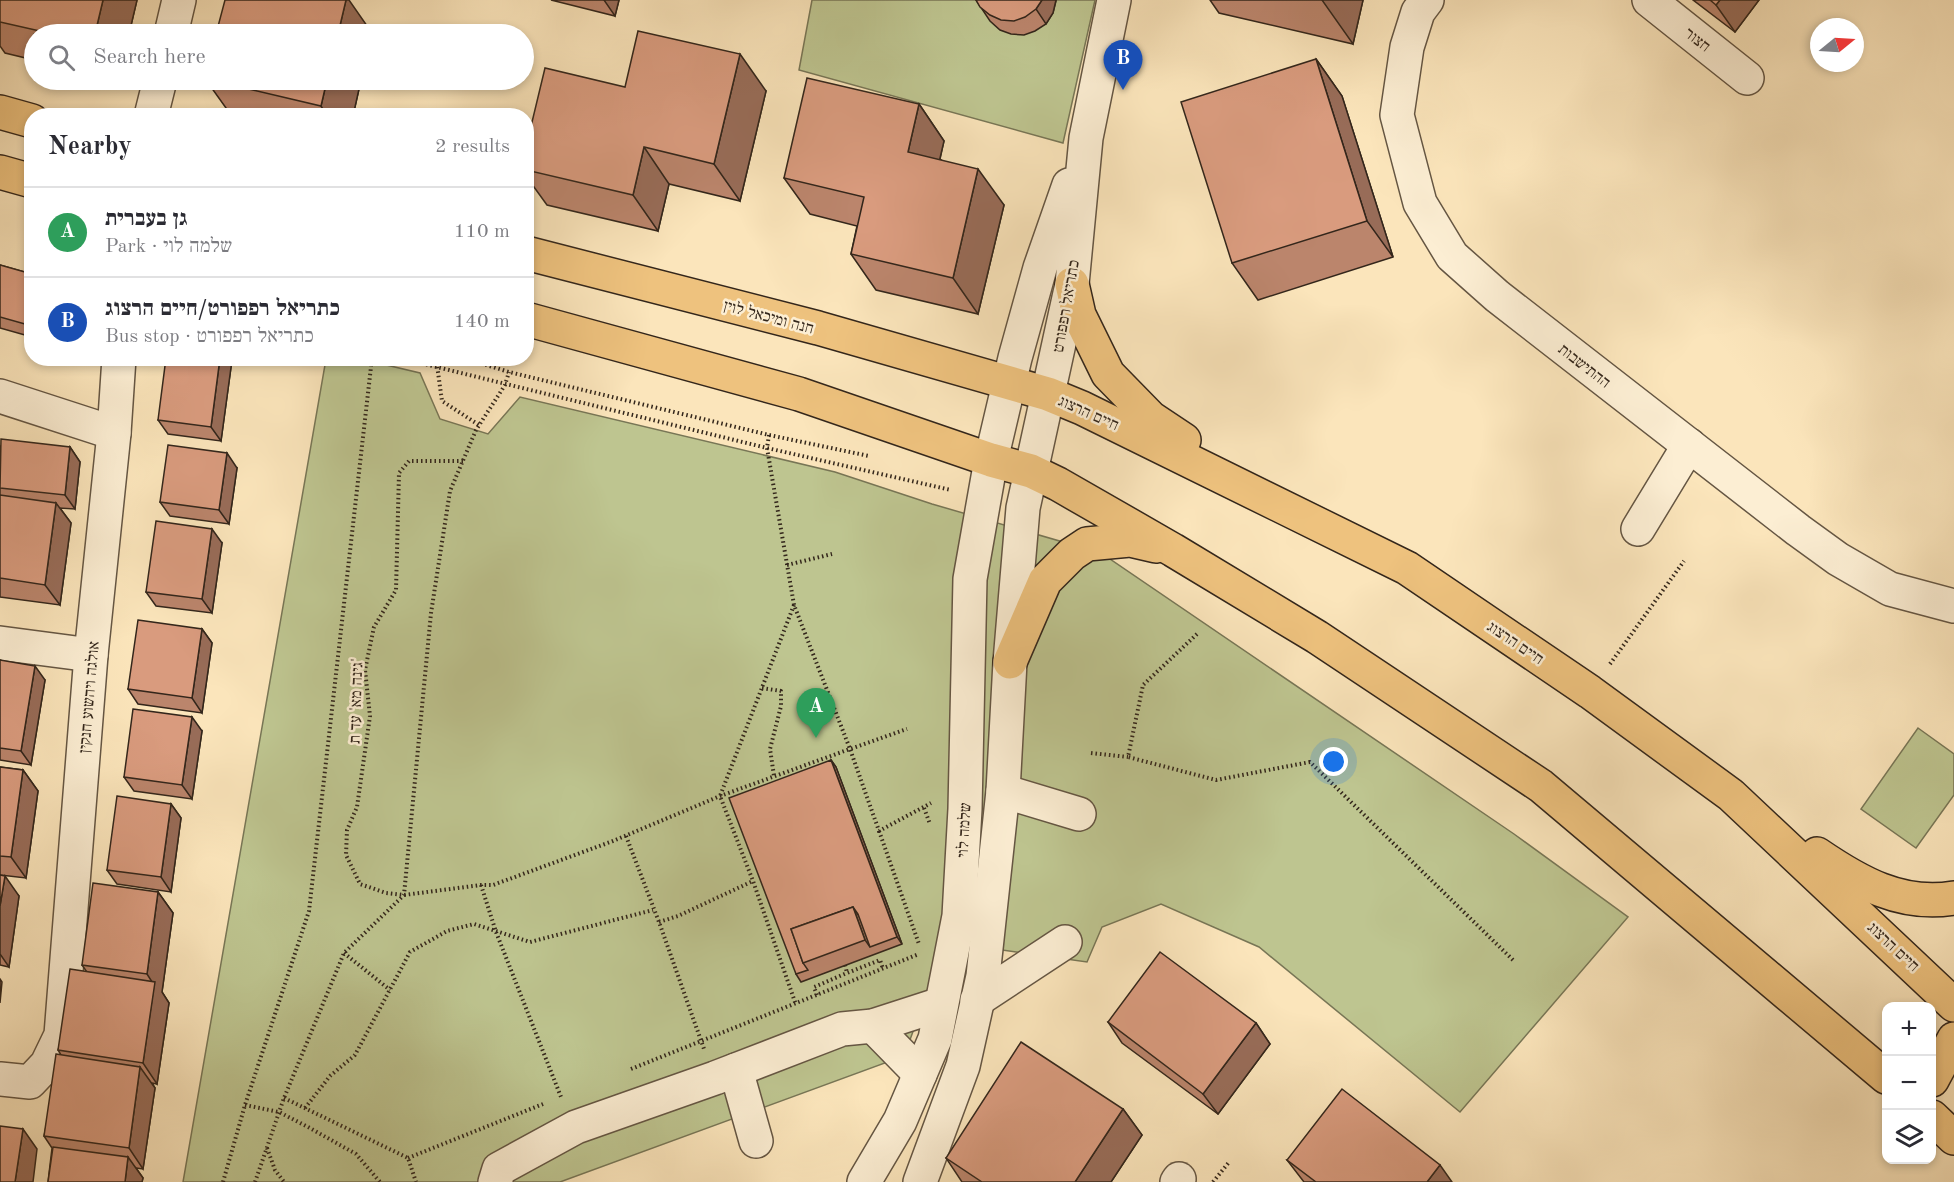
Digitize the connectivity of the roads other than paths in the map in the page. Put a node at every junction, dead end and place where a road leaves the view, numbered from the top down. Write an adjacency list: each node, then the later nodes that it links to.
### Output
1 (179, 0): 5 (street)
2 (1114, 0): 11 (street, כתריאל רפפורט)
3 (1427, 0): 22 (street, ההתישבות)
4 (1649, 0): 6 (street, חצור)
5 (173, 24)
6 (1747, 78)
7 (158, 90): 8 (street)
8 (154, 108)
9 (0, 112): 10 (main road)
10 (24, 119)
11 (1086, 138): 15 (street, כתריאל רפפורט); 18 (street, כתריאל רפפורט)
12 (0, 172): 13 (main road)
13 (24, 179)
14 (534, 255): 18 (main road, חנה ומיכאל לוין)
15 (1072, 284): 19 (street, כתריאל רפפורט); 25 (main road)
16 (534, 322): 23 (main road)
17 (118, 366): 21 (street, אולגה ויהשוע חנקין)
18 (1010, 383): 19 (main road, חיים הרצוג); 23 (street, כתריאל רפפורט)
19 (1048, 394): 24 (street, כתריאל רפפורט); 25 (main road, חיים הרצוג)
20 (0, 396): 21 (street)
21 (114, 433): 30 (street, אולגה ויהשוע חנקין)
22 (1689, 446): 26 (street); 28 (street, ההתישבות)
23 (991, 460): 24 (main road); 38 (street, שלמה לוי)
24 (1031, 471): 27 (main road); 31 (street, שלמה לוי)
25 (1299, 515): 33 (main road, חיים הרצוג)
26 (1638, 530)
27 (1173, 550): 31 (main road); 42 (main road)
28 (1954, 606)
29 (0, 643): 30 (street)
30 (91, 655): 46 (street, אולגה ויהשוע חנקין)
31 (1010, 662): 32 (street, שלמה לוי)
32 (1003, 791): 34 (street); 37 (street, שלמה לוי)
33 (1731, 795): 35 (main road); 39 (main road, חיים הרצוג)
34 (1079, 814)
35 (1954, 898)
36 (1065, 942): 37 (street)
37 (977, 999): 54 (street, שלמה לוי)
38 (941, 1004): 40 (street); 45 (street, שלמה לוי)
39 (1954, 1005)
40 (873, 1026): 44 (street); 45 (street)
41 (1954, 1039): 43 (main road)
42 (1882, 1073)
43 (1936, 1073)
44 (725, 1074): 51 (street); 52 (street)
45 (920, 1074): 53 (street, שלמה לוי)
46 (0, 1079)
47 (1954, 1082): 48 (main road)
48 (1936, 1093)
49 (1936, 1121): 50 (main road)
50 (1954, 1138)
51 (756, 1141)
52 (495, 1182)
53 (864, 1182)
54 (920, 1182)

